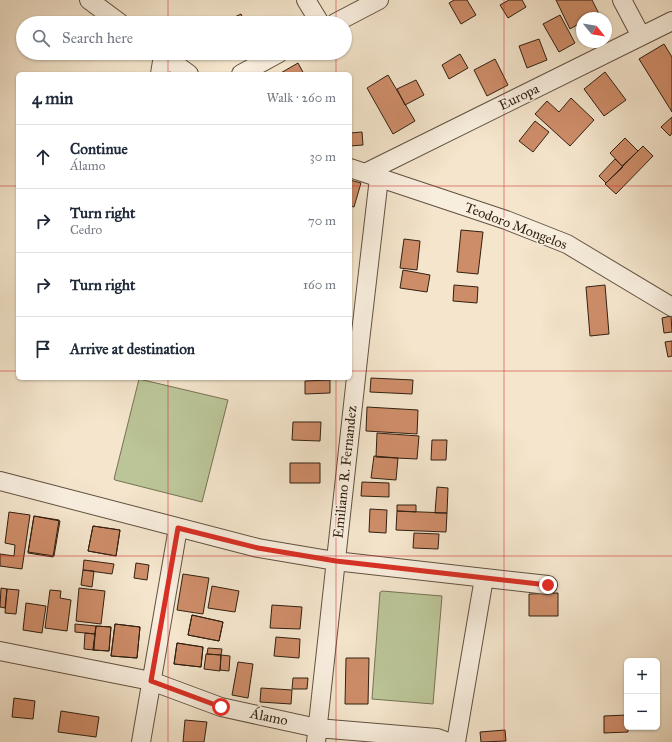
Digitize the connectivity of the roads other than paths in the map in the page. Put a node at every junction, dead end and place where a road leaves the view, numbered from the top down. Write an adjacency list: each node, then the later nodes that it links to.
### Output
1 (89, 0): 5 (street)
2 (306, 0): 6 (street)
3 (379, 0): 7 (street)
4 (622, 0): 9 (street)
5 (111, 16)
6 (316, 16)
7 (348, 16)
8 (672, 21): 9 (street, Europa)
9 (641, 36): 16 (street, Europa)
10 (161, 60): 13 (street)
11 (170, 60): 14 (street)
12 (266, 60): 15 (street)
13 (160, 72)
14 (186, 72)
15 (245, 72)
16 (365, 173): 17 (street, Teodoro Mongelos); 18 (street, Emiliano R. Fernandez)
17 (672, 307)
18 (352, 347)
19 (350, 380): 22 (street, Emiliano R. Fernandez)
20 (0, 481): 21 (street)
21 (178, 528): 22 (street); 26 (street)
22 (336, 561): 23 (street); 27 (street, Emiliano R. Fernandez)
23 (484, 578): 24 (street); 30 (street)
24 (548, 585)
25 (0, 651): 26 (street, Álamo)
26 (151, 681): 27 (street, Álamo); 28 (street)
27 (316, 735): 29 (street, Álamo)
28 (140, 742)
29 (448, 742)
30 (456, 742)

